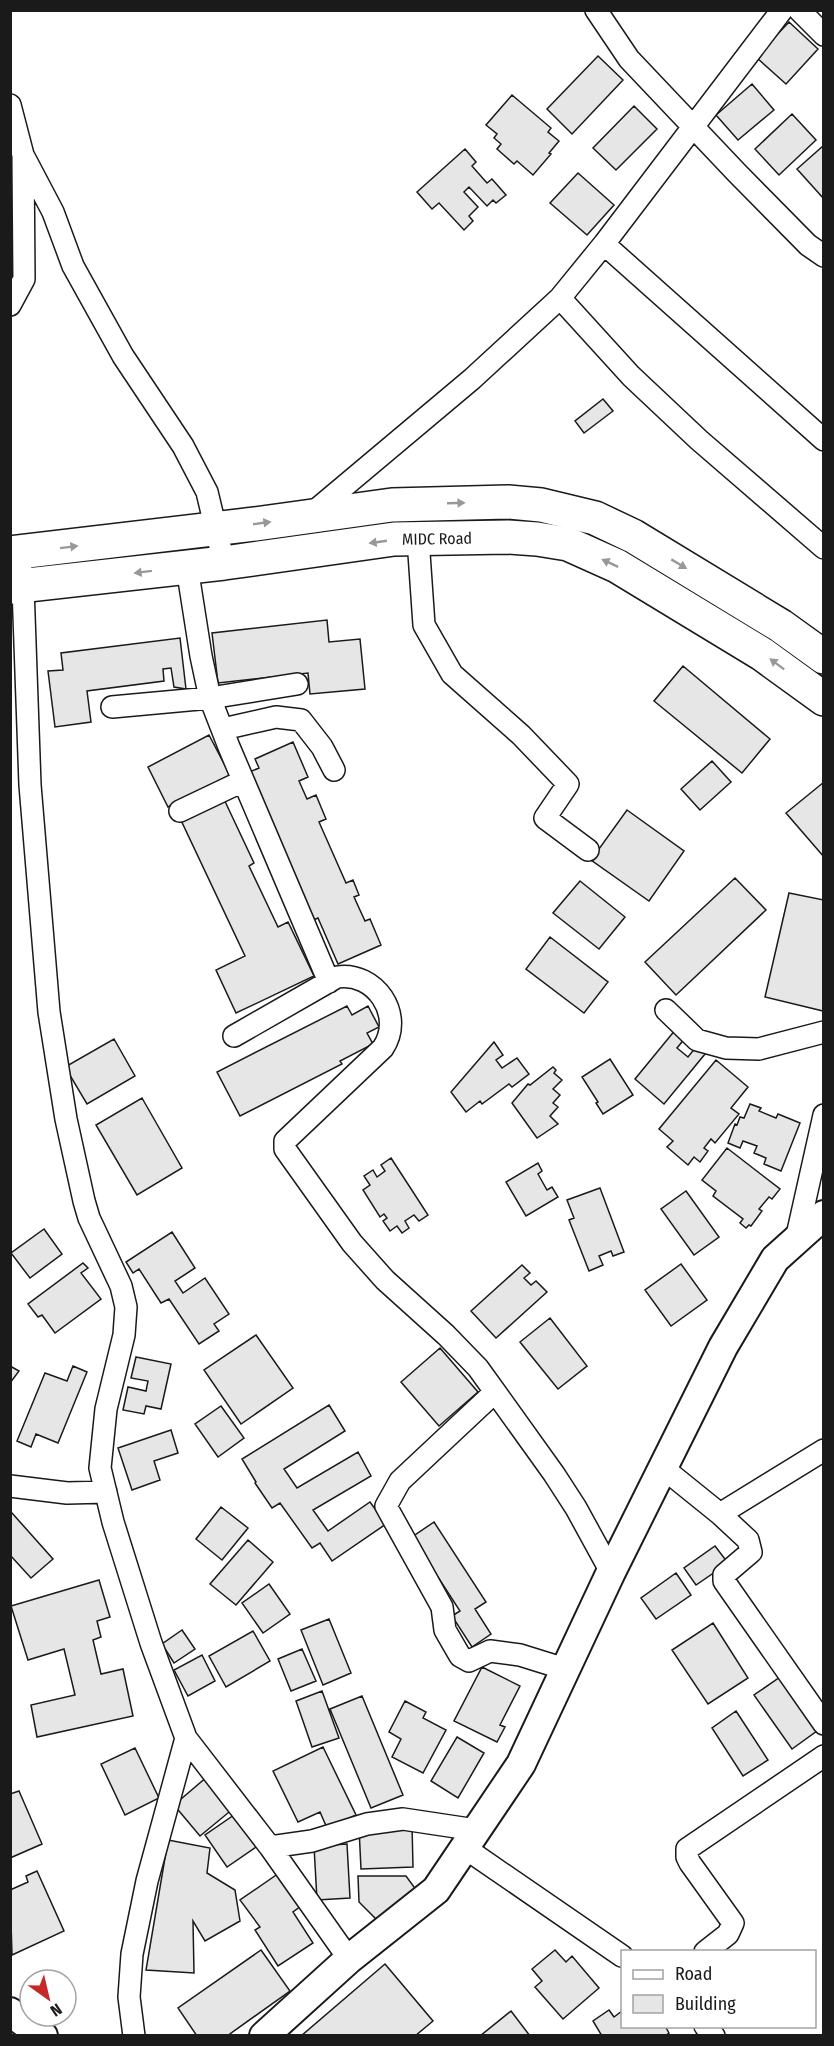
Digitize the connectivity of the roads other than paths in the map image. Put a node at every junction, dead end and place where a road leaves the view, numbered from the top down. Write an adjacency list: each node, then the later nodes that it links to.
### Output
1 (596, 10): 6 (street)
2 (782, 10): 6 (street)
3 (799, 10): 4 (street)
4 (824, 35)
5 (10, 105): 7 (street)
6 (693, 127): 8 (street); 9 (street)
7 (23, 155): 11 (street); 14 (street)
8 (604, 244): 10 (street); 12 (street)
9 (824, 256)
10 (560, 298): 13 (street); 16 (street)
11 (10, 305)
12 (824, 440)
13 (307, 517): 14 (main road, MIDC Road, one-way to 13); 21 (main road, MIDC Road, one-way to 21)
14 (216, 529): 17 (main road, MIDC Road, one-way to 14); 18 (street)
15 (418, 539): 18 (main road, MIDC Road, one-way to 18); 24 (main road, MIDC Road, one-way to 15); 30 (street)
16 (824, 548)
17 (15, 553): 20 (street)
18 (224, 562): 19 (main road, MIDC Road)
19 (187, 567): 20 (main road, MIDC Road, one-way to 20); 23 (street)
20 (17, 587): 42 (street)
21 (824, 657)
22 (297, 684): 23 (street)
23 (210, 698): 25 (street); 26 (street)
24 (824, 699)
25 (112, 707)
26 (223, 729): 27 (street); 28 (street)
27 (334, 770)
28 (243, 781): 29 (street); 31 (street)
29 (180, 811)
30 (588, 850)
31 (329, 982): 34 (street); 38 (street)
32 (666, 1010): 33 (street)
33 (824, 1032)
34 (234, 1036)
35 (824, 1115): 37 (street)
36 (824, 1215): 37 (street)
37 (796, 1240): 40 (street)
38 (495, 1392): 44 (street); 45 (street)
39 (824, 1450): 43 (street)
40 (663, 1468): 43 (street); 44 (street)
41 (10, 1486): 42 (street)
42 (106, 1492): 47 (street)
43 (720, 1514): 46 (street)
44 (611, 1572): 45 (street)
45 (566, 1669): 49 (street)
46 (824, 1724)
47 (186, 1738): 50 (street); 56 (street)
48 (824, 1756): 51 (street)
49 (471, 1839): 50 (street); 52 (street); 53 (street)
50 (270, 1848): 53 (street)
51 (708, 1950)
52 (621, 1955)
53 (349, 1959): 57 (street)
54 (10, 2012): 55 (street)
55 (40, 2035)
56 (134, 2036)
57 (264, 2036)

